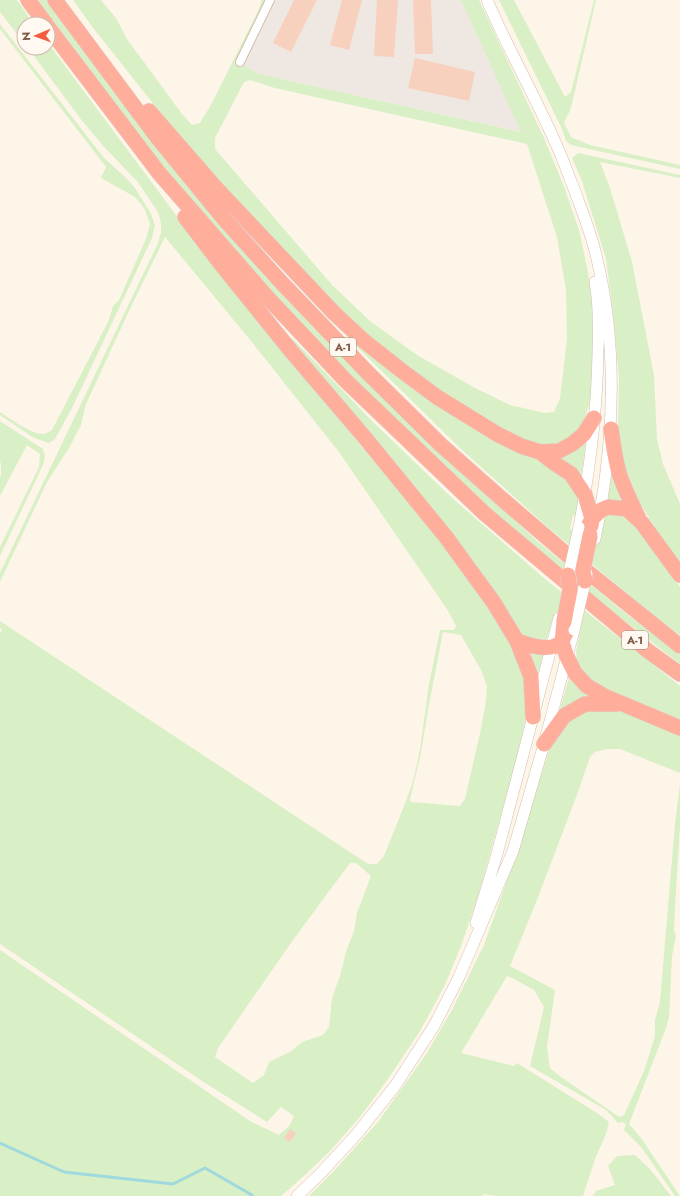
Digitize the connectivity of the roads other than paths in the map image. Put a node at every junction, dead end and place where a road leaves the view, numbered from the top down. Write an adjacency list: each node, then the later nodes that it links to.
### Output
1 (28, 0): 5 (highway)
2 (55, 0): 7 (highway, A-1)
3 (270, 0): 8 (street)
4 (487, 0): 10 (street)
5 (40, 16)
6 (56, 38): 9 (highway, A-1)
7 (90, 47): 13 (highway); 21 (highway, A-1)
8 (240, 62)
9 (159, 173): 19 (highway); 23 (highway, A-1)
10 (583, 212): 11 (street); 12 (street)
11 (594, 418): 13 (highway); 14 (street)
12 (611, 429): 15 (highway); 16 (street)
13 (540, 452): 14 (highway)
14 (585, 495): 16 (highway)
15 (642, 523): 16 (highway); 17 (highway)
16 (590, 527): 18 (highway, bridge); 18 (highway, bridge)
17 (680, 574)
18 (566, 624): 20 (highway); 22 (street)
19 (517, 641): 20 (highway); 25 (highway)
20 (557, 644): 22 (highway); 25 (street)
21 (680, 646)
22 (567, 657): 24 (highway); 27 (street)
23 (680, 674)
24 (624, 704): 26 (highway); 27 (highway)
25 (534, 717): 28 (street)
26 (680, 728)
27 (544, 744): 28 (street)
28 (459, 977): 29 (street)
29 (299, 1194)

